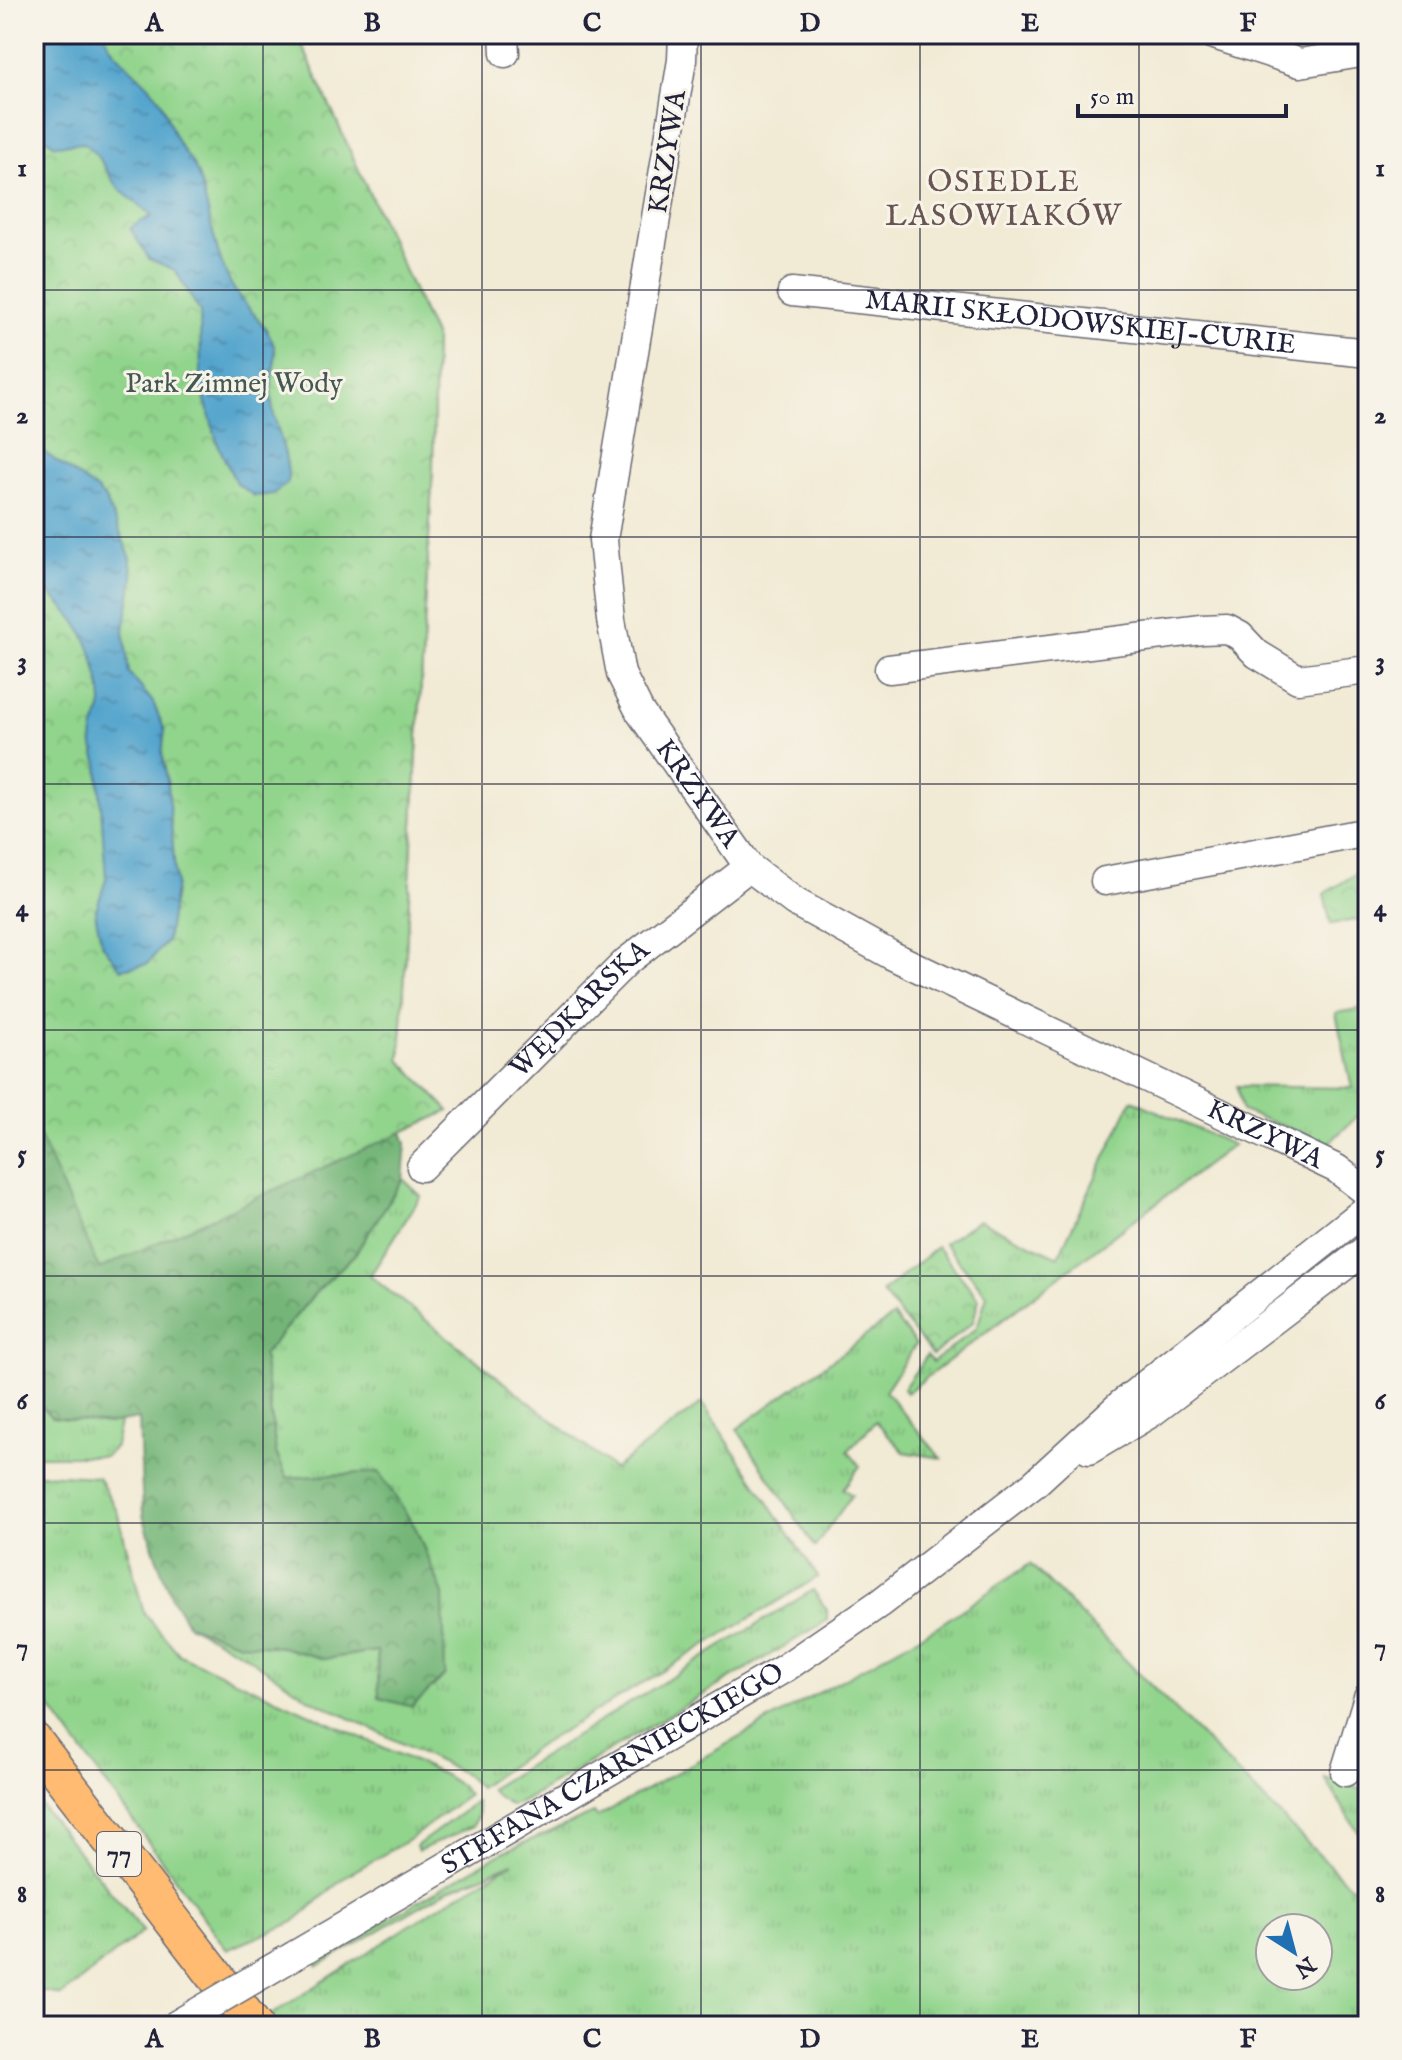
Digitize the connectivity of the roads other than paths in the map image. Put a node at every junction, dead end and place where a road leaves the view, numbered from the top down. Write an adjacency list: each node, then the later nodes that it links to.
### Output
1 (683, 34): 9 (street, KRZYWA)
2 (1211, 34): 3 (street)
3 (1368, 55)
4 (792, 292): 5 (street, MARII SKŁODOWSKIEJ-CURIE)
5 (1368, 353)
6 (889, 669): 7 (street)
7 (1368, 670)
8 (1368, 832): 10 (street)
9 (749, 867): 11 (street, WĘDKARSKA); 12 (street, KRZYWA)
10 (1105, 881)
11 (421, 1167)
12 (1368, 1193)
13 (1368, 1208): 15 (street, STEFANA CZARNIECKIEGO)
14 (1368, 1248): 15 (street, STEFANA CZARNIECKIEGO)
15 (1034, 1484): 19 (street, STEFANA CZARNIECKIEGO, bridge)
16 (1368, 1697): 18 (street)
17 (34, 1741): 20 (main road, 77)
18 (1345, 1772)
19 (174, 2026)
20 (254, 2026)

